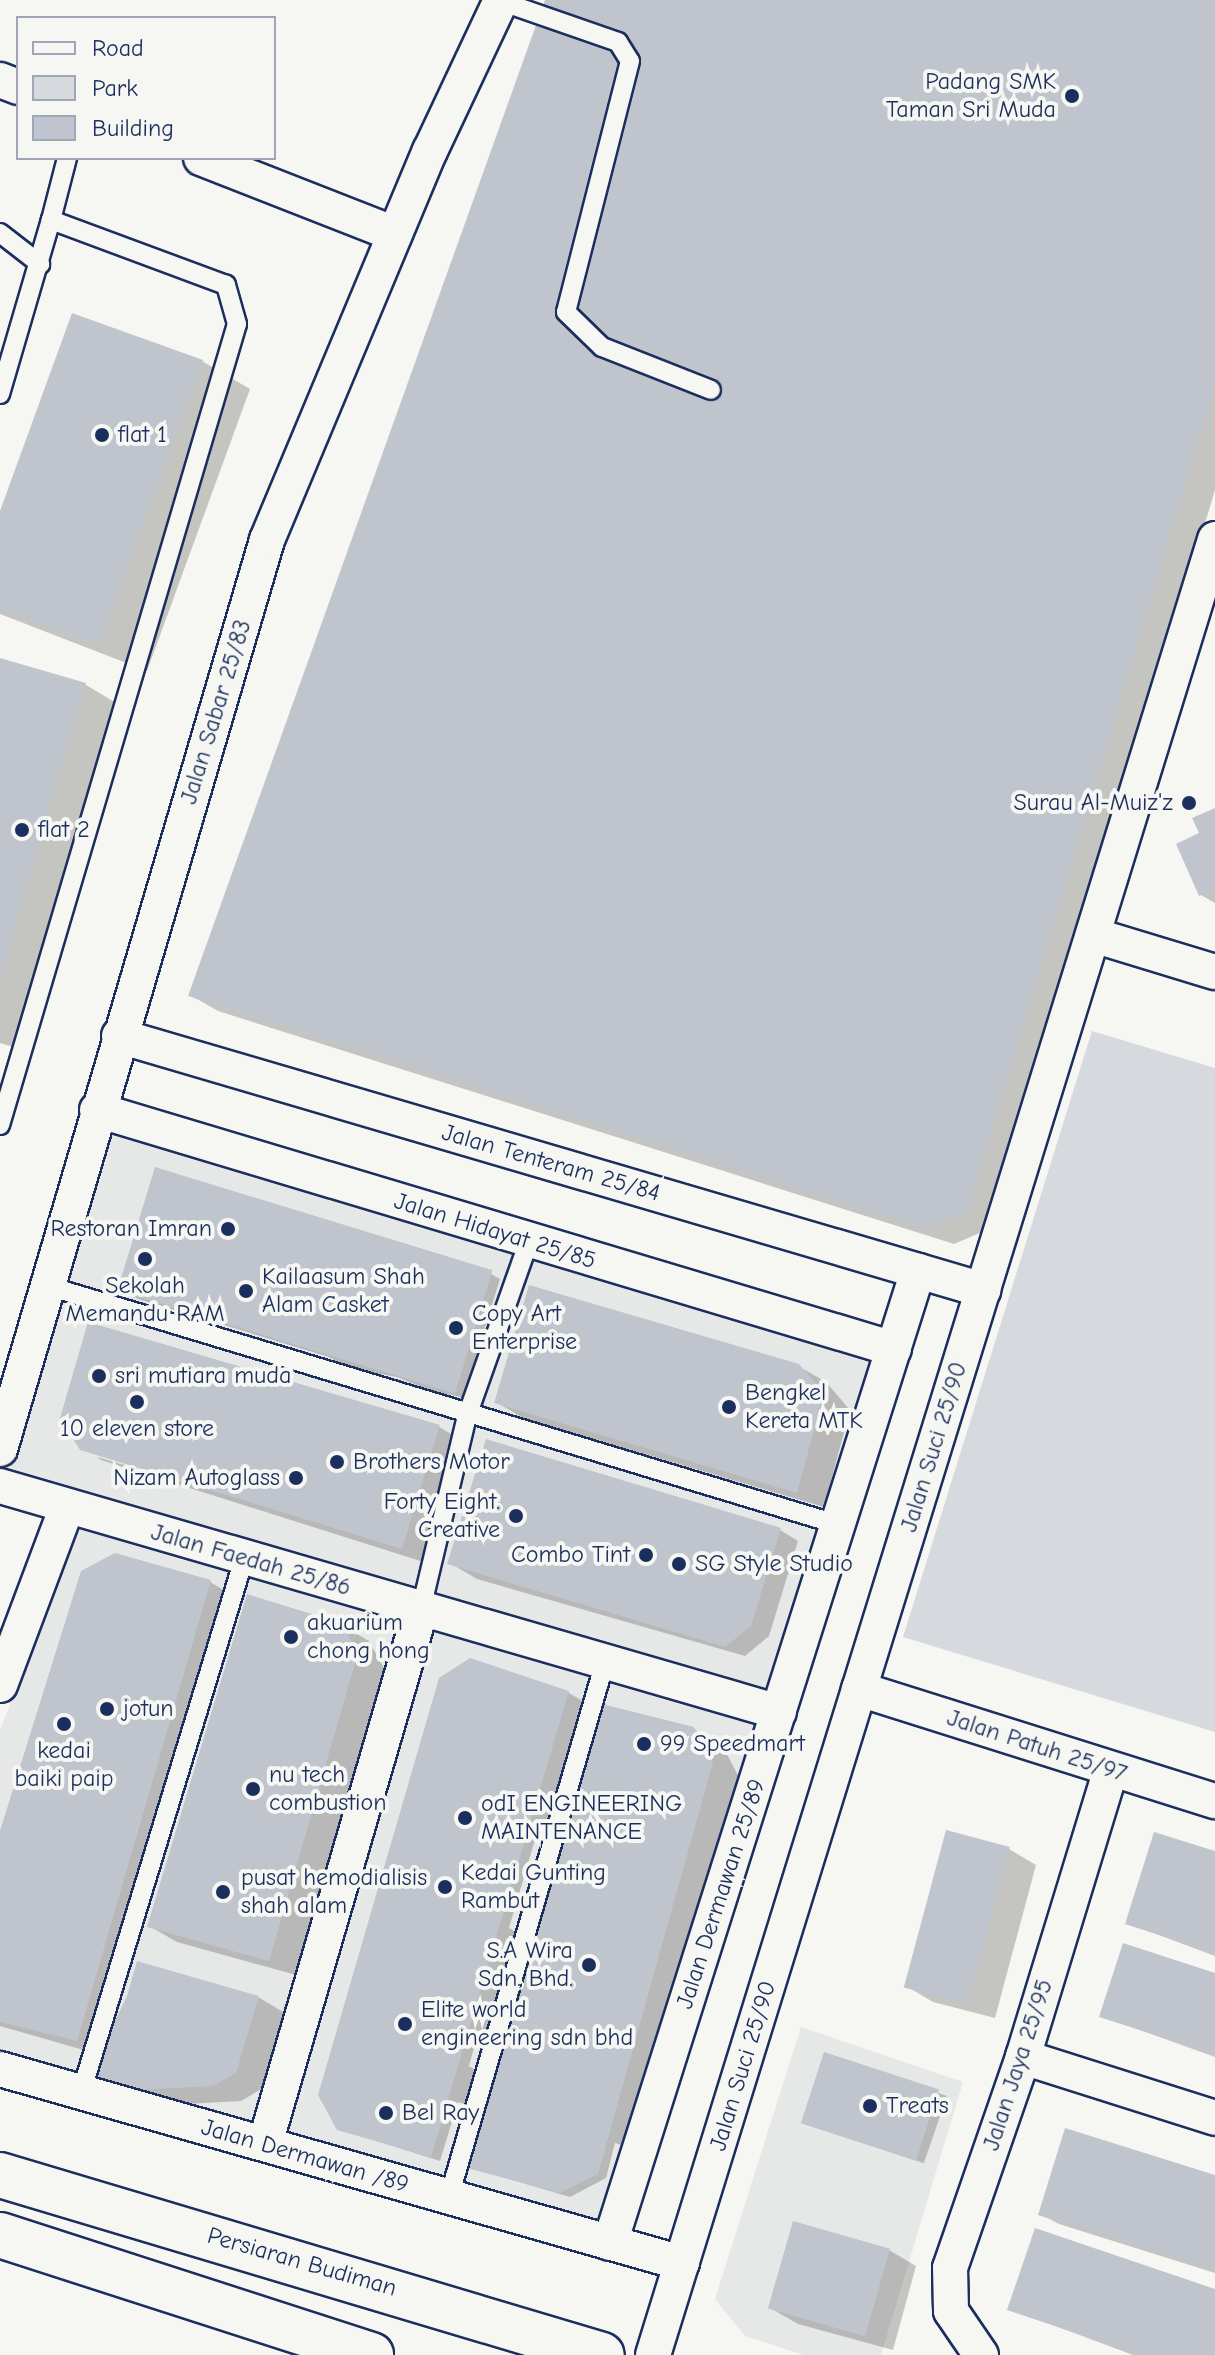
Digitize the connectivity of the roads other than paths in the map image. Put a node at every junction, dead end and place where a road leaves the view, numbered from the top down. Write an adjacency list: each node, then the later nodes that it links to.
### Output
1 (501, 0): 6 (street, Jalan Sabar 25/83); 8 (lane)
2 (66, 160): 4 (lane)
3 (206, 160): 6 (street)
4 (51, 220): 7 (lane); 14 (lane)
5 (0, 233): 7 (lane)
6 (395, 234): 13 (street, Jalan Sabar 25/83)
7 (40, 264): 9 (lane)
8 (711, 390)
9 (0, 394)
10 (1215, 539): 11 (street, Jalan Suci 25/90)
11 (1093, 935): 12 (street); 20 (street, Jalan Suci 25/90)
12 (1215, 972)
13 (119, 1036): 15 (street, Jalan Sabar 25/83); 18 (street, Jalan Tenteram 25/84)
14 (8, 1068): 16 (lane)
15 (97, 1110): 17 (street, Jalan Hidayat 25/85); 19 (street, Jalan Sabar 25/83)
16 (0, 1125)
17 (529, 1241): 21 (street, Jalan Hidayat 25/85); 22 (lane)
18 (918, 1271): 20 (street, Jalan Tenteram 25/84); 21 (street, Jalan Dermawan 25/89)
19 (45, 1285): 22 (lane); 23 (street, Jalan Sabar 25/83)
20 (983, 1290): 31 (street, Jalan Suci 25/90)
21 (894, 1349): 26 (street, Jalan Dermawan 25/89)
22 (467, 1416): 26 (lane); 28 (lane)
23 (0, 1449)
24 (0, 1486): 25 (street, Jalan Faedah 25/86)
25 (67, 1507): 27 (street, Jalan Faedah 25/86); 30 (street)
26 (836, 1524): 32 (street, Jalan Dermawan 25/89)
27 (244, 1559): 28 (street, Jalan Faedah 25/86); 37 (lane)
28 (421, 1609): 29 (street, Jalan Faedah 25/86); 39 (street)
29 (605, 1662): 32 (street, Jalan Faedah 25/86); 43 (lane)
30 (0, 1685)
31 (859, 1689): 33 (street, Jalan Patuh 25/97); 48 (street, Jalan Suci 25/90)
32 (779, 1712): 46 (street, Jalan Dermawan 25/89)
33 (1111, 1769): 34 (street, Jalan Patuh 25/97); 35 (street, Jalan Jaya 25/95)
34 (1215, 1801)
35 (1023, 2057): 38 (street); 52 (street, Jalan Jaya 25/95)
36 (0, 2069): 37 (street, Jalan Dermawan /89)
37 (81, 2093): 39 (street, Jalan Dermawan /89)
38 (1215, 2118)
39 (265, 2144): 43 (street, Jalan Dermawan /89)
40 (0, 2163): 42 (main road)
41 (0, 2175): 42 (main road, Persiaran Budiman)
42 (44, 2187): 50 (main road, Persiaran Budiman)
43 (449, 2197): 46 (street, Jalan Dermawan /89)
44 (0, 2226): 47 (main road)
45 (0, 2235): 47 (main road)
46 (610, 2243): 48 (street, Jalan Dermawan /89)
47 (92, 2262): 49 (main road)
48 (682, 2263): 51 (street, Jalan Suci 25/90)
49 (371, 2355)
50 (602, 2355)
51 (653, 2355)
52 (981, 2355)

